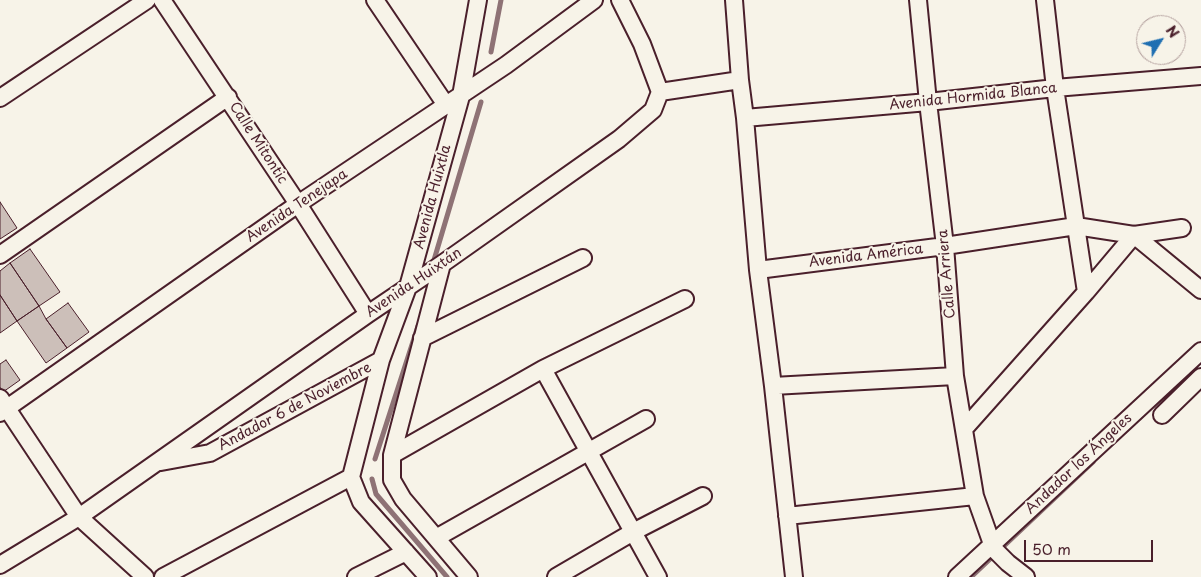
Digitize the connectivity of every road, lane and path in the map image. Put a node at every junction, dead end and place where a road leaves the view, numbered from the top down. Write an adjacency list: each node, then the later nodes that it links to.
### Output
1 (148, 0): 16 (street)
2 (162, 0): 15 (street, Calle Mitontic)
3 (478, 0): 14 (street, Avenida Huixtla)
4 (594, 0): 14 (street, Avenida Tenejapa)
5 (620, 0): 13 (street)
6 (734, 0): 11 (street)
7 (918, 0): 17 (street, Calle Arriera)
8 (1045, 0): 12 (street)
9 (378, 1): 18 (street)
10 (1201, 76): 12 (street, Avenida Hormida Blanca)
11 (740, 80): 13 (street); 19 (street)
12 (1055, 88): 17 (street, Avenida Hormida Blanca); 21 (street)
13 (660, 92): 27 (street, Avenida Huixtán)
14 (460, 96): 18 (street, Avenida Tenejapa); 29 (street, Avenida Huixtla)
15 (228, 97): 20 (street, Calle Mitontic); 25 (street)
16 (0, 98)
17 (928, 102): 19 (street, Avenida Hormida Blanca); 24 (street, Calle Arriera)
18 (446, 105): 20 (street, Avenida Tenejapa)
19 (745, 118): 28 (street)
20 (298, 204): 33 (street, Calle Mitontic); 41 (street, Avenida Tenejapa)
21 (1076, 226): 23 (street, Avenida América); 24 (street, Avenida América); 31 (street)
22 (1182, 228): 23 (street, Avenida América)
23 (1134, 235): 30 (street); 31 (street)
24 (945, 246): 28 (street, Avenida América); 38 (street, Calle Arriera)
25 (0, 255)
26 (583, 258): 34 (street)
27 (442, 264): 29 (street, Avenida Huixtán); 34 (street)
28 (758, 270): 40 (street)
29 (408, 287): 33 (street, Avenida Huixtán); 36 (street, Avenida Huixtla)
30 (1201, 290)
31 (1086, 292): 44 (street)
32 (685, 299): 37 (street)
33 (368, 314): 47 (street, Avenida Huixtán)
34 (422, 338): 46 (street)
35 (1201, 350): 55 (street, Andador los Ángeles)
36 (381, 360): 47 (street, Andador 6 de Noviembre); 48 (street, Avenida Huixtla)
37 (543, 369): 45 (street); 46 (street)
38 (955, 376): 40 (street); 44 (street, Calle Arriera)
39 (1201, 377): 42 (street)
40 (773, 386): 51 (street)
41 (2, 406): 52 (street)
42 (1162, 415)
43 (646, 419): 45 (street)
44 (964, 430): 50 (street, Calle Arriera)
45 (588, 452): 53 (street); 54 (street)
46 (392, 455): 54 (street)
47 (156, 463): 52 (street, Andador 6 de Noviembre)
48 (351, 477): 56 (street); 59 (street)
49 (703, 496): 53 (street)
50 (975, 496): 51 (street); 55 (street, Calle Arriera)
51 (787, 516): 65 (street)
52 (79, 518): 57 (street, Andador 6 de Noviembre); 58 (street)
53 (633, 532): 63 (street); 64 (street)
54 (436, 538): 62 (street)
55 (994, 548): 66 (street, Andador los Ángeles); 67 (street)
56 (406, 552): 60 (street); 61 (street)
57 (0, 565)
58 (145, 577)
59 (163, 577)
60 (356, 577)
61 (428, 577)
62 (469, 577)
63 (556, 577)
64 (658, 577)
65 (794, 577)
66 (957, 577)
67 (1026, 577)

